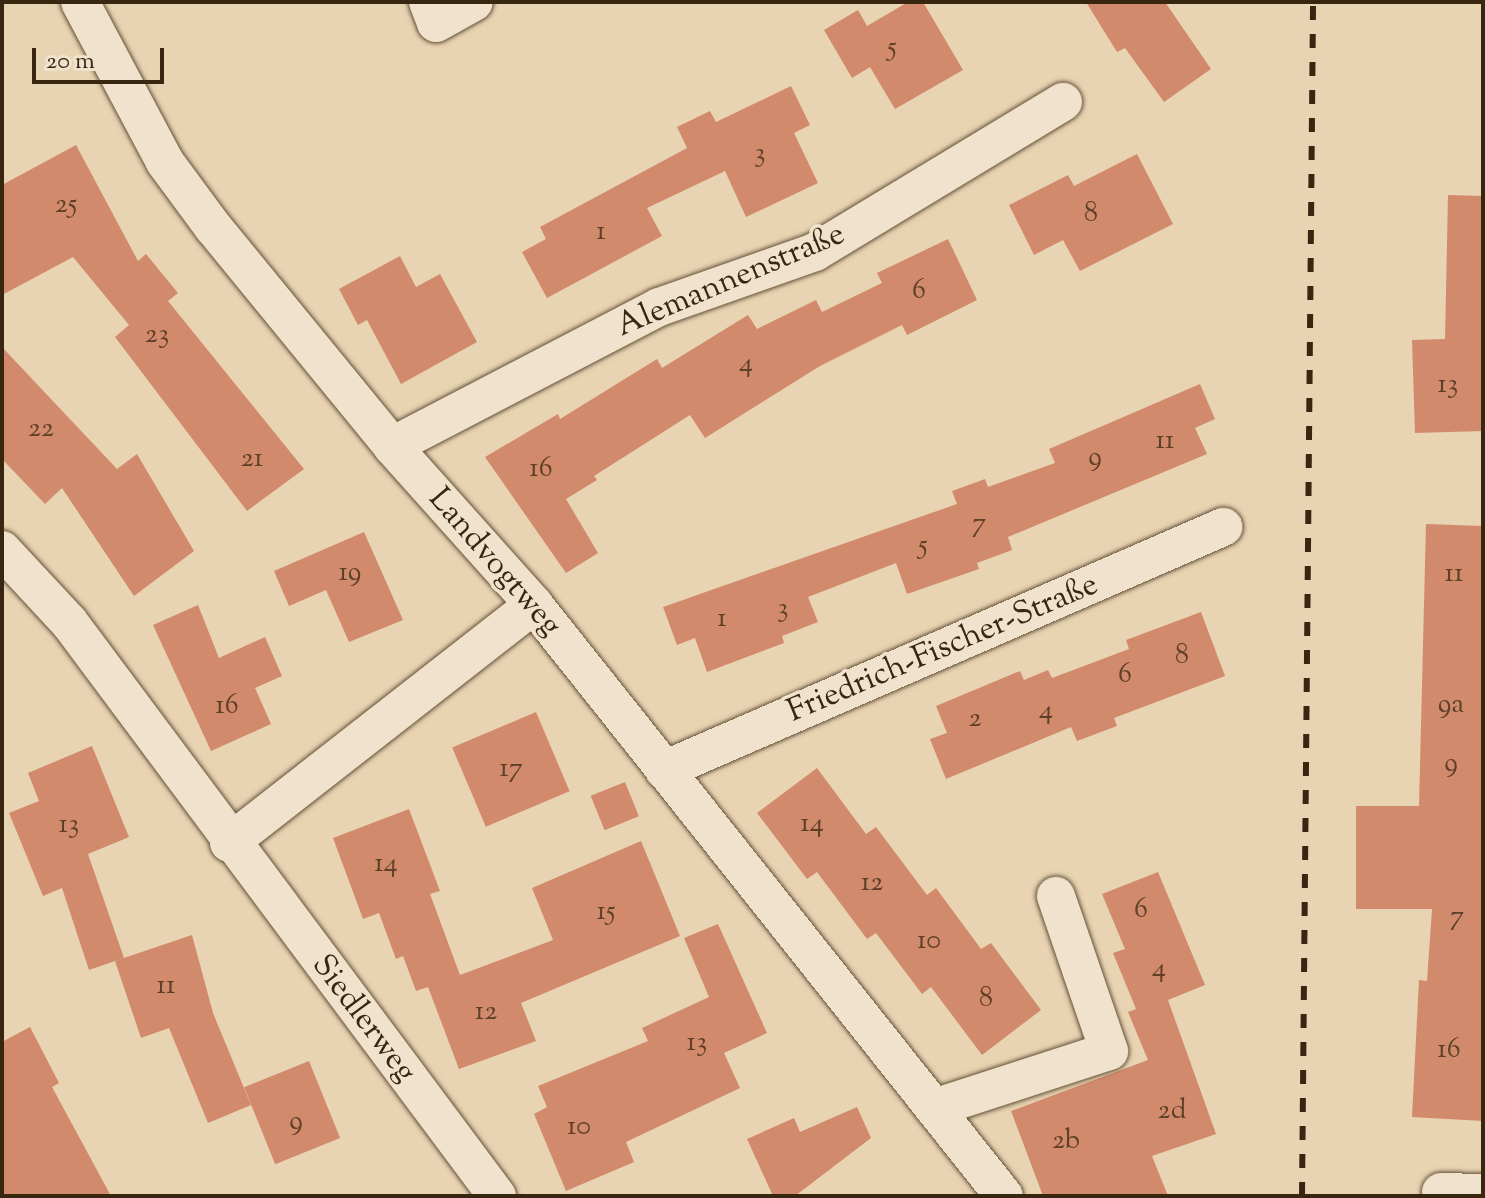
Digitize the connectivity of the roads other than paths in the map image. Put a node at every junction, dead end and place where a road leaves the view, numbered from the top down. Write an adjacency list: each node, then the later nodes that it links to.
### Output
1 (80, 2): 5 (street, Landvogtweg)
2 (428, 2): 3 (street)
3 (474, 2)
4 (1063, 102): 5 (street, Alemannenstraße)
5 (392, 446): 8 (street, Landvogtweg)
6 (1223, 527): 9 (street, Friedrich-Fischer-Straße)
7 (2, 550): 10 (street, Siedlerweg)
8 (534, 605): 9 (street, Landvogtweg); 10 (street)
9 (664, 770): 12 (street, Landvogtweg)
10 (229, 843): 15 (street, Siedlerweg)
11 (1056, 896): 12 (street)
12 (934, 1108): 16 (street, Landvogtweg)
13 (1441, 1192): 14 (street)
14 (1483, 1193)
15 (497, 1196)
16 (1004, 1196)

